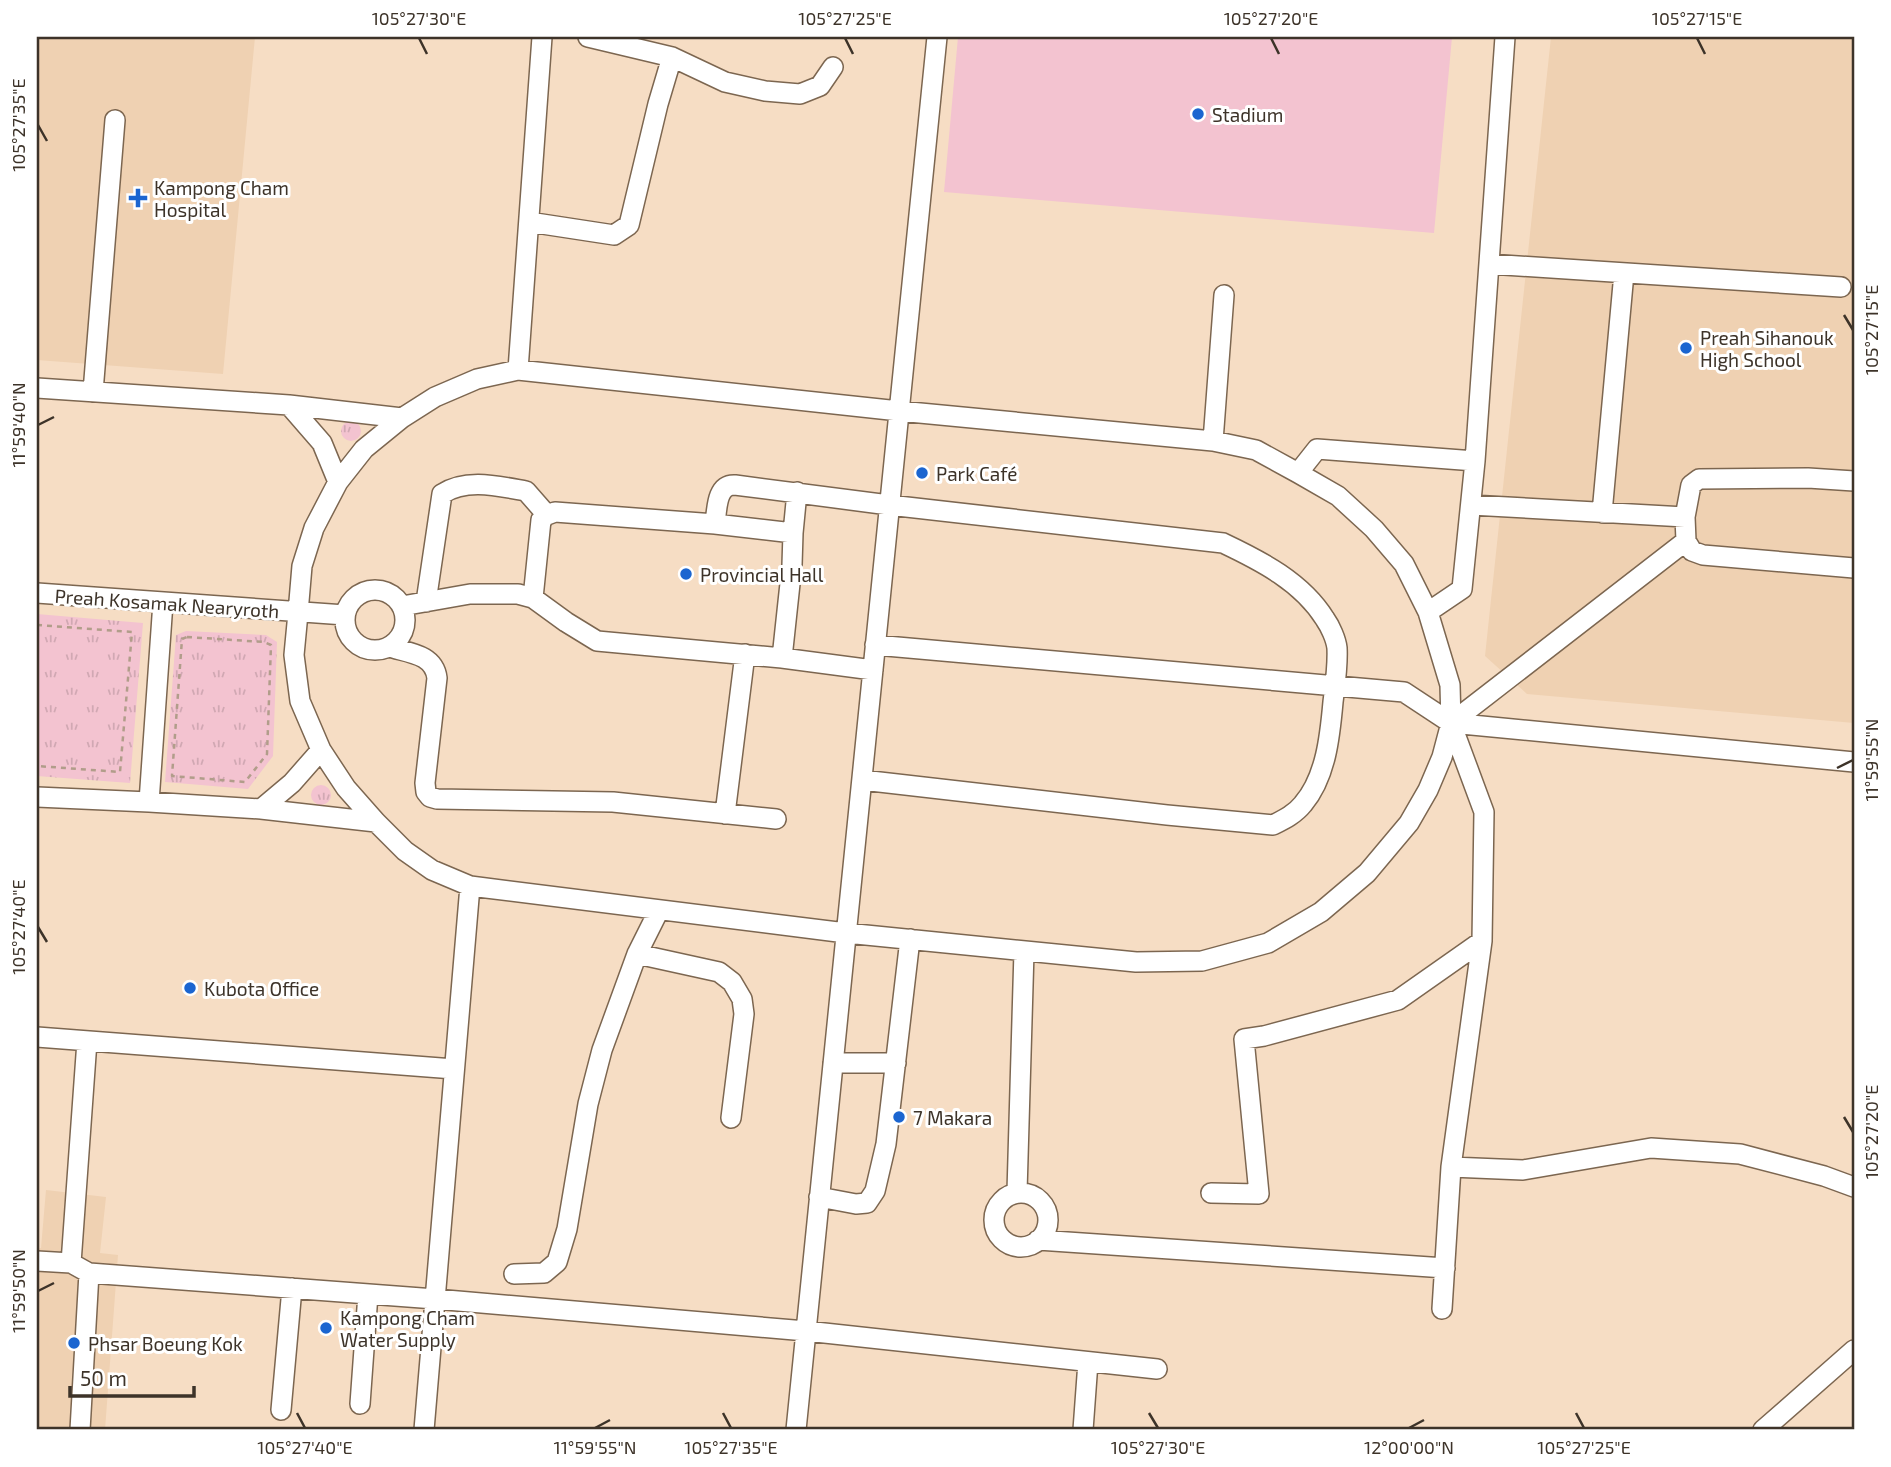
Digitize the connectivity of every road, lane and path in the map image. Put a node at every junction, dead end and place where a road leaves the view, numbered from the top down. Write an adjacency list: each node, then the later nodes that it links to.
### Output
1 (542, 37): 8 (street)
2 (937, 37): 17 (street)
3 (1505, 37): 9 (street)
4 (600, 38): 5 (street)
5 (672, 57): 6 (street); 8 (street)
6 (833, 67)
7 (115, 120): 15 (street)
8 (529, 222): 13 (street)
9 (1489, 264): 10 (street); 20 (street)
10 (1624, 273): 11 (street); 27 (street)
11 (1841, 287)
12 (1224, 295): 19 (street)
13 (518, 370): 17 (street); 18 (street)
14 (37, 388): 15 (street)
15 (93, 392): 16 (street)
16 (289, 405): 18 (street); 23 (street)
17 (899, 411): 19 (street); 25 (street)
18 (401, 418): 23 (street)
19 (1213, 440): 21 (street)
20 (1475, 461): 21 (street); 26 (street)
21 (1298, 473): 40 (street)
22 (1854, 481): 29 (street)
23 (338, 482): 39 (street)
24 (797, 492): 25 (street); 30 (street); 31 (street)
25 (890, 505): 43 (street); 48 (street)
26 (1471, 505): 27 (street); 40 (street)
27 (1602, 513): 29 (street)
28 (547, 515): 30 (street); 35 (street); 37 (street)
29 (1685, 517): 32 (street)
30 (715, 524): 31 (street)
31 (793, 533): 46 (street)
32 (1686, 541): 33 (street); 49 (street)
33 (1854, 568)
34 (37, 593): 36 (street, Preah Kosamak Nearyroth)
35 (533, 598): 37 (street); 45 (street)
36 (163, 602): 39 (street, Preah Kosamak Nearyroth); 56 (street)
37 (426, 602): 38 (street)
38 (402, 606): 41 (street); 44 (street)
39 (298, 612): 41 (street, Preah Kosamak Nearyroth); 50 (street)
40 (1428, 612): 49 (street)
41 (345, 615): 44 (street)
42 (37, 625): 52 (path)
43 (875, 645): 47 (street); 48 (street)
44 (389, 647): 58 (street)
45 (745, 654): 46 (street); 58 (street)
46 (782, 658): 47 (street)
47 (873, 670): 53 (street)
48 (1335, 685): 49 (street); 53 (street)
49 (1451, 723): 51 (street); 65 (street); 66 (street)
50 (321, 750): 57 (street); 60 (street)
51 (1854, 762)
52 (37, 766)
53 (862, 780): 63 (street)
54 (245, 782): 54 (path)
55 (37, 797): 56 (street)
56 (149, 802): 57 (street)
57 (261, 809): 60 (street)
58 (725, 814): 59 (street)
59 (776, 820)
60 (376, 822): 61 (street)
61 (470, 886): 62 (street); 72 (street)
62 (659, 910): 63 (street); 67 (street)
63 (846, 933): 64 (street); 70 (street)
64 (910, 939): 66 (street); 71 (street)
65 (1482, 941): 74 (street); 77 (street)
66 (1024, 951): 76 (street)
67 (637, 954): 73 (street); 83 (street)
68 (88, 1041): 69 (street); 72 (street); 81 (street)
69 (38, 1042)
70 (833, 1063): 71 (street); 78 (street)
71 (896, 1063): 78 (street)
72 (454, 1069): 86 (street)
73 (731, 1118)
74 (1451, 1167): 75 (street); 82 (street)
75 (1854, 1187)
76 (1017, 1192): 79 (street); 79 (street)
77 (1211, 1193)
78 (820, 1197): 88 (street)
79 (1038, 1240): 82 (street)
80 (37, 1261): 81 (street)
81 (80, 1268): 84 (street); 94 (street)
82 (1445, 1268): 87 (street)
83 (514, 1274)
84 (292, 1288): 85 (street); 93 (street)
85 (368, 1294): 86 (street); 92 (street)
86 (435, 1299): 88 (street); 95 (street)
87 (1442, 1309)
88 (806, 1331): 90 (street); 96 (street)
89 (1854, 1350): 98 (street)
90 (1088, 1362): 91 (street); 97 (street)
91 (1157, 1369)
92 (359, 1404)
93 (281, 1410)
94 (80, 1430)
95 (424, 1430)
96 (796, 1430)
97 (1083, 1430)
98 (1763, 1430)

